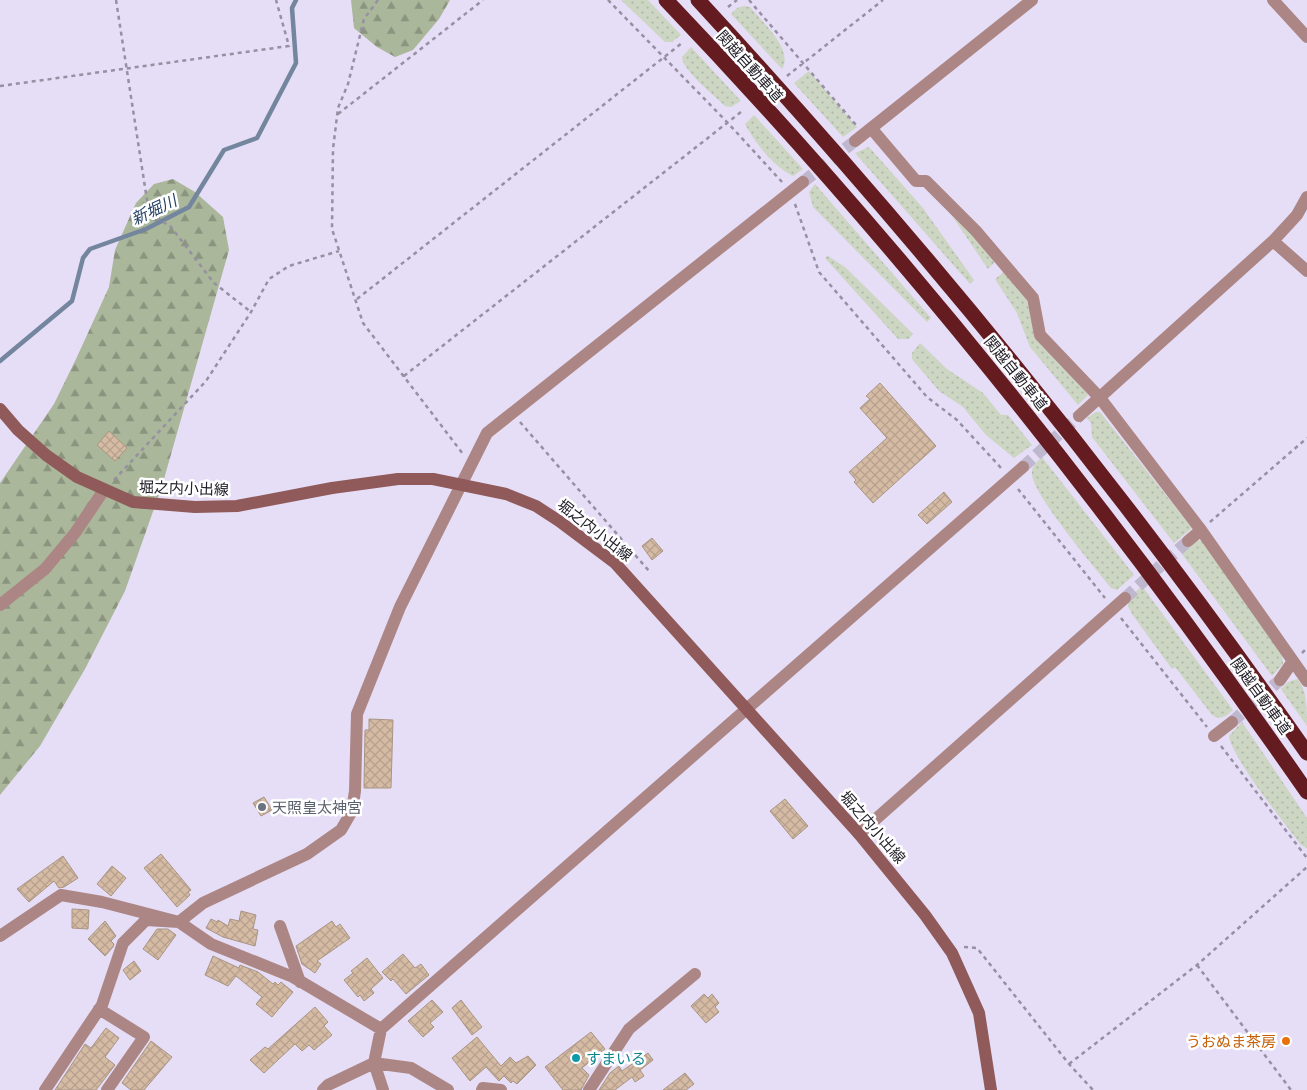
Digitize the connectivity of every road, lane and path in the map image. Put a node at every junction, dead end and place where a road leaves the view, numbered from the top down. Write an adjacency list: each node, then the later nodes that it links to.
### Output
1 (116, 0): 18 (path)
2 (276, 0): 18 (path)
3 (378, 0): 22 (path)
4 (483, 0): 22 (path)
5 (608, 0): 16 (path)
6 (666, 0): 57 (highway, 関越自動車道)
7 (698, 0): 56 (highway, 関越自動車道)
8 (737, 0): 13 (path)
9 (749, 0): 17 (path)
10 (883, 0): 17 (path)
11 (1032, 0): 24 (street)
12 (1273, 0): 14 (street)
13 (728, 7)
14 (1307, 37)
15 (682, 43): 16 (path)
16 (664, 58): 23 (path); 31 (path)
17 (804, 62): 19 (path); 24 (path)
18 (127, 68): 20 (path); 32 (path)
19 (787, 76)
20 (0, 86)
21 (741, 112): 23 (path)
22 (337, 115): 29 (path)
23 (727, 122): 26 (path); 33 (path)
24 (863, 134): 34 (street)
25 (803, 182): 26 (street)
26 (790, 192): 36 (street); 41 (path)
27 (1307, 197): 28 (street)
28 (1273, 241): 30 (street); 34 (street)
29 (338, 251): 31 (path); 32 (path)
30 (1307, 271)
31 (357, 299): 33 (path)
32 (251, 312): 43 (path)
33 (403, 376): 39 (path)
34 (1100, 398): 37 (street); 44 (street)
35 (0, 409): 43 (main road, 堀之内小出線)
36 (511, 412): 39 (street); 46 (path)
37 (1079, 416)
38 (1307, 438): 44 (path)
39 (470, 463): 42 (street)
40 (1023, 467): 41 (street)
41 (1010, 479): 49 (path); 53 (street)
42 (460, 483): 43 (main road, 堀之内小出線); 53 (main road, 堀之内小出線); 61 (street)
43 (104, 490): 48 (street)
44 (1201, 530): 45 (street); 50 (street)
45 (1188, 541)
46 (649, 571)
47 (1125, 598): 49 (street)
48 (0, 604)
49 (1114, 608): 55 (path); 58 (street)
50 (1293, 661): 51 (street); 52 (street)
51 (1280, 680)
52 (1307, 681)
53 (746, 708): 58 (main road, 堀之内小出線); 69 (street)
54 (1232, 722): 55 (street)
55 (1214, 736): 59 (path)
56 (1307, 753)
57 (1307, 792)
58 (859, 834): 64 (main road, 堀之内小出線)
59 (1307, 858)
60 (1307, 867): 65 (path)
61 (179, 922): 63 (street); 67 (street); 68 (street)
62 (280, 926): 67 (street)
63 (0, 936)
64 (947, 946): 71 (path); 80 (main road, 堀之内小出線)
65 (1197, 965): 71 (path); 82 (path)
66 (695, 974): 79 (street)
67 (300, 982): 69 (street)
68 (99, 1009): 72 (street); 73 (street)
69 (381, 1029): 70 (street)
70 (374, 1063): 74 (street); 75 (street); 76 (street)
71 (1069, 1064): 81 (path)
72 (45, 1090)
73 (107, 1090)
74 (323, 1090)
75 (383, 1090)
76 (448, 1090)
77 (482, 1090): 78 (street)
78 (501, 1090)
79 (589, 1090)
80 (991, 1090)
81 (1094, 1090)
82 (1291, 1090)

